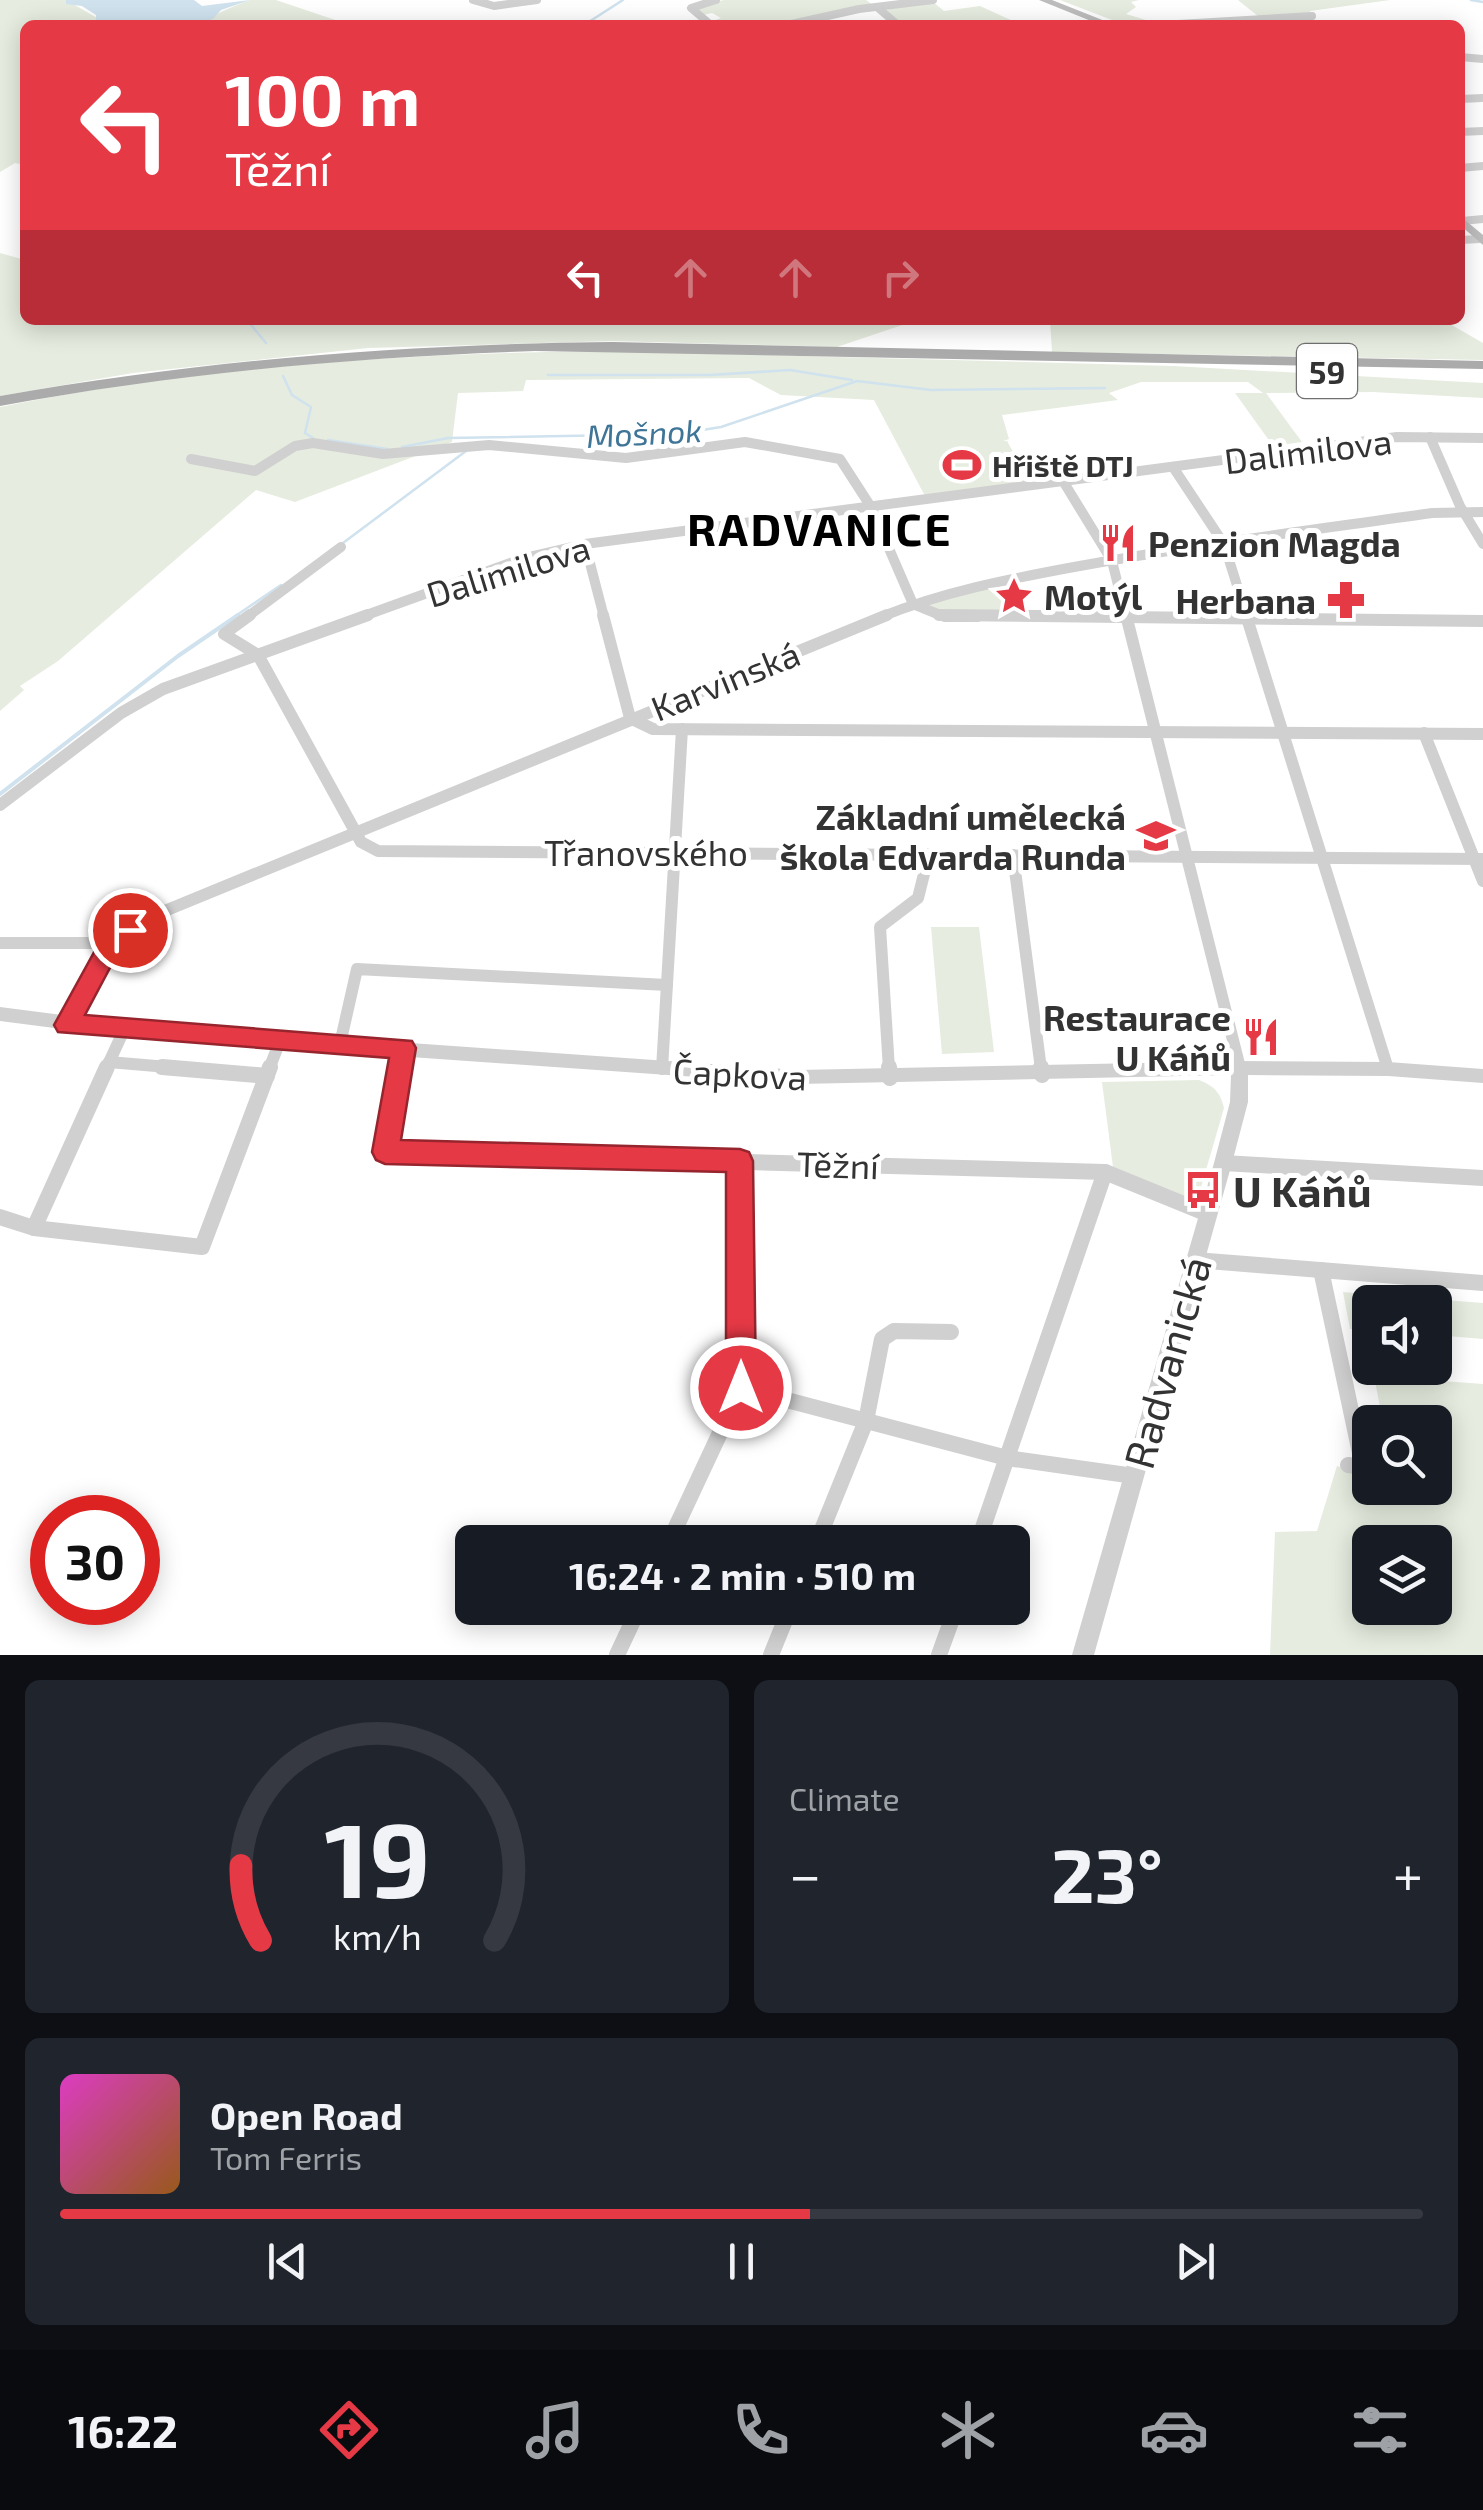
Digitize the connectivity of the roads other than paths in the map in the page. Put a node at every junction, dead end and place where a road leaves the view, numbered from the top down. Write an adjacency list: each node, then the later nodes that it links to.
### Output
1 (473, 0): 2 (street)
2 (537, 0)
3 (716, 0): 8 (street)
4 (932, 0): 6 (street)
5 (1044, 0): 11 (main road)
6 (878, 8): 9 (street); 10 (street)
7 (1312, 16): 12 (street)
8 (705, 20)
9 (813, 20)
10 (892, 20)
11 (1097, 20)
12 (1245, 20)
13 (1172, 361): 14 (main road, 59); 15 (main road, 59); 16 (main road, 59)
14 (1483, 365)
15 (1483, 378)
16 (0, 402)
17 (1430, 436): 18 (street, Dalimilova); 20 (street, Dalimilova); 23 (street)
18 (1483, 438)
19 (191, 459): 22 (street)
20 (1172, 467): 21 (street, Dalimilova); 26 (street)
21 (1064, 481): 22 (street, Dalimilova); 29 (street)
22 (868, 507): 25 (street, Dalimilova); 30 (street)
23 (1464, 510): 24 (street, Karvinská); 26 (street, Karvinská); 27 (street)
24 (1483, 512)
25 (584, 544): 34 (street, Dalimilova); 35 (street)
26 (1224, 544): 29 (street, Karvinská); 32 (street)
27 (1483, 544)
28 (342, 547): 34 (street)
29 (1112, 560): 30 (street, Karvinská); 31 (street)
30 (913, 604): 31 (street); 35 (street, Karvinská)
31 (1127, 618): 32 (street); 37 (street)
32 (1250, 618): 33 (street); 38 (street)
33 (1483, 621)
34 (258, 655): 41 (street, Dalimilova); 42 (street)
35 (630, 718): 36 (street); 42 (street, Karvinská)
36 (682, 730): 37 (street); 43 (street)
37 (1156, 732): 38 (street); 46 (street)
38 (1286, 732): 39 (street); 47 (street)
39 (1424, 734): 40 (street); 48 (street)
40 (1483, 734)
41 (0, 805)
42 (357, 832): 43 (street, Třanovského); 50 (street, Karvinská)
43 (675, 852): 44 (street, Třanovského); 52 (street)
44 (928, 854): 45 (street, Třanovského); 66 (street)
45 (1014, 854): 46 (street, Třanovského); 63 (street)
46 (1187, 856): 47 (street, Třanovského); 60 (street)
47 (1324, 857): 48 (street, Třanovského); 61 (street)
48 (1479, 859): 49 (street)
49 (1483, 881)
50 (111, 942): 51 (street); 54 (street)
51 (0, 943)
52 (667, 985): 57 (street); 62 (street)
53 (0, 1014): 54 (street, Čapkova)
54 (67, 1025): 55 (street, Čapkova)
55 (124, 1030): 56 (street, Čapkova); 59 (street)
56 (280, 1041): 57 (street, Čapkova); 64 (street)
57 (340, 1044): 58 (street, Čapkova)
58 (403, 1048): 62 (street, Čapkova); 67 (street, Těžní)
59 (110, 1062): 64 (street); 73 (street)
60 (1240, 1068): 61 (street, Čapkova); 63 (street, Čapkova); 68 (street, Radvanická)
61 (1388, 1069): 65 (street, Čapkova)
62 (662, 1070): 66 (street, Čapkova)
63 (1042, 1075): 66 (street, Čapkova)
64 (266, 1076): 73 (street)
65 (1483, 1076)
66 (890, 1078)
67 (740, 1161): 69 (street, Těžní); 78 (street)
68 (1223, 1163): 70 (street); 71 (street, Radvanická)
69 (1105, 1172): 71 (street, Těžní); 80 (street)
70 (1483, 1178)
71 (1208, 1214): 74 (street, Radvanická)
72 (0, 1217): 73 (street)
73 (34, 1228)
74 (1195, 1260): 75 (street); 82 (street, Radvanická)
75 (1321, 1270): 76 (street); 81 (street)
76 (1483, 1284)
77 (952, 1332): 79 (street)
78 (741, 1388): 79 (street); 83 (street)
79 (866, 1421): 80 (street); 84 (street)
80 (1007, 1458): 82 (street); 85 (street)
81 (1348, 1465)
82 (1134, 1476): 92 (street, Radvanická)
83 (677, 1525)
84 (824, 1525)
85 (984, 1525)
86 (631, 1625): 89 (street)
87 (783, 1625): 90 (street)
88 (950, 1625): 91 (street)
89 (617, 1655)
90 (771, 1655)
91 (939, 1655)
92 (1083, 1655)

